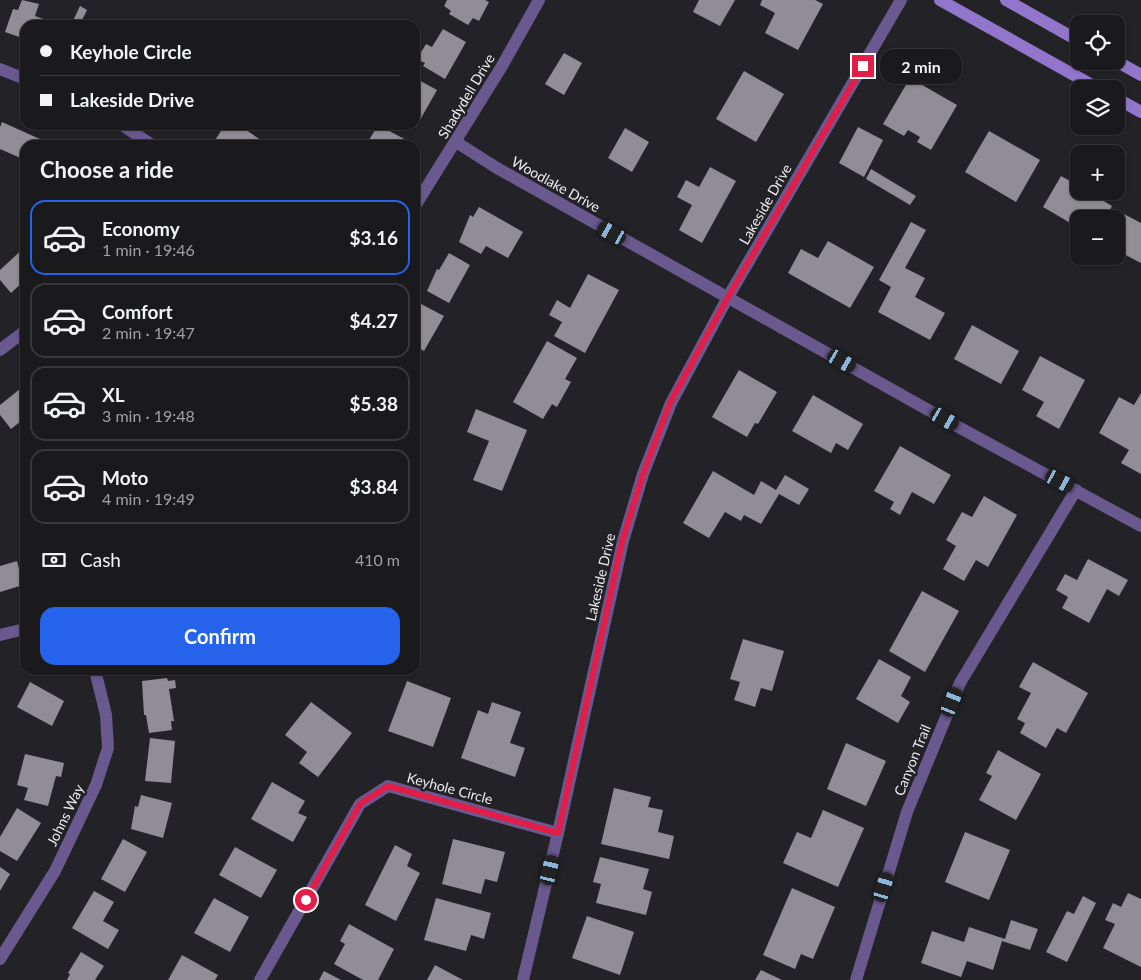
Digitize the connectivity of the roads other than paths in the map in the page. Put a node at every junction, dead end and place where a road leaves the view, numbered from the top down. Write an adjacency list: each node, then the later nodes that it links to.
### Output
1 (539, 0): 15 (street, Shadydell Drive)
2 (901, 0): 17 (street, Lakeside Drive)
3 (940, 0): 10 (main road)
4 (1006, 0): 5 (main road)
5 (1070, 36)
6 (1125, 66): 8 (main road)
7 (0, 69): 9 (street)
8 (1141, 75)
9 (20, 77)
10 (1083, 80)
11 (1125, 103): 12 (main road)
12 (1141, 112)
13 (130, 130): 14 (street)
14 (144, 140)
15 (456, 142): 16 (street, Shadydell Drive); 17 (street, Woodlake Drive)
16 (420, 198)
17 (728, 297): 20 (street, Woodlake Drive); 25 (street, Lakeside Drive)
18 (20, 335): 19 (street)
19 (0, 350)
20 (1076, 490): 21 (street, Woodlake Drive); 29 (street, Canyon Trail)
21 (1141, 526)
22 (20, 630): 23 (street)
23 (0, 636)
24 (96, 675): 26 (street, Johns Way)
25 (558, 833): 27 (street, Keyhole Circle); 28 (street, Lakeside Drive)
26 (0, 959)
27 (260, 980)
28 (523, 980)
29 (856, 980)

